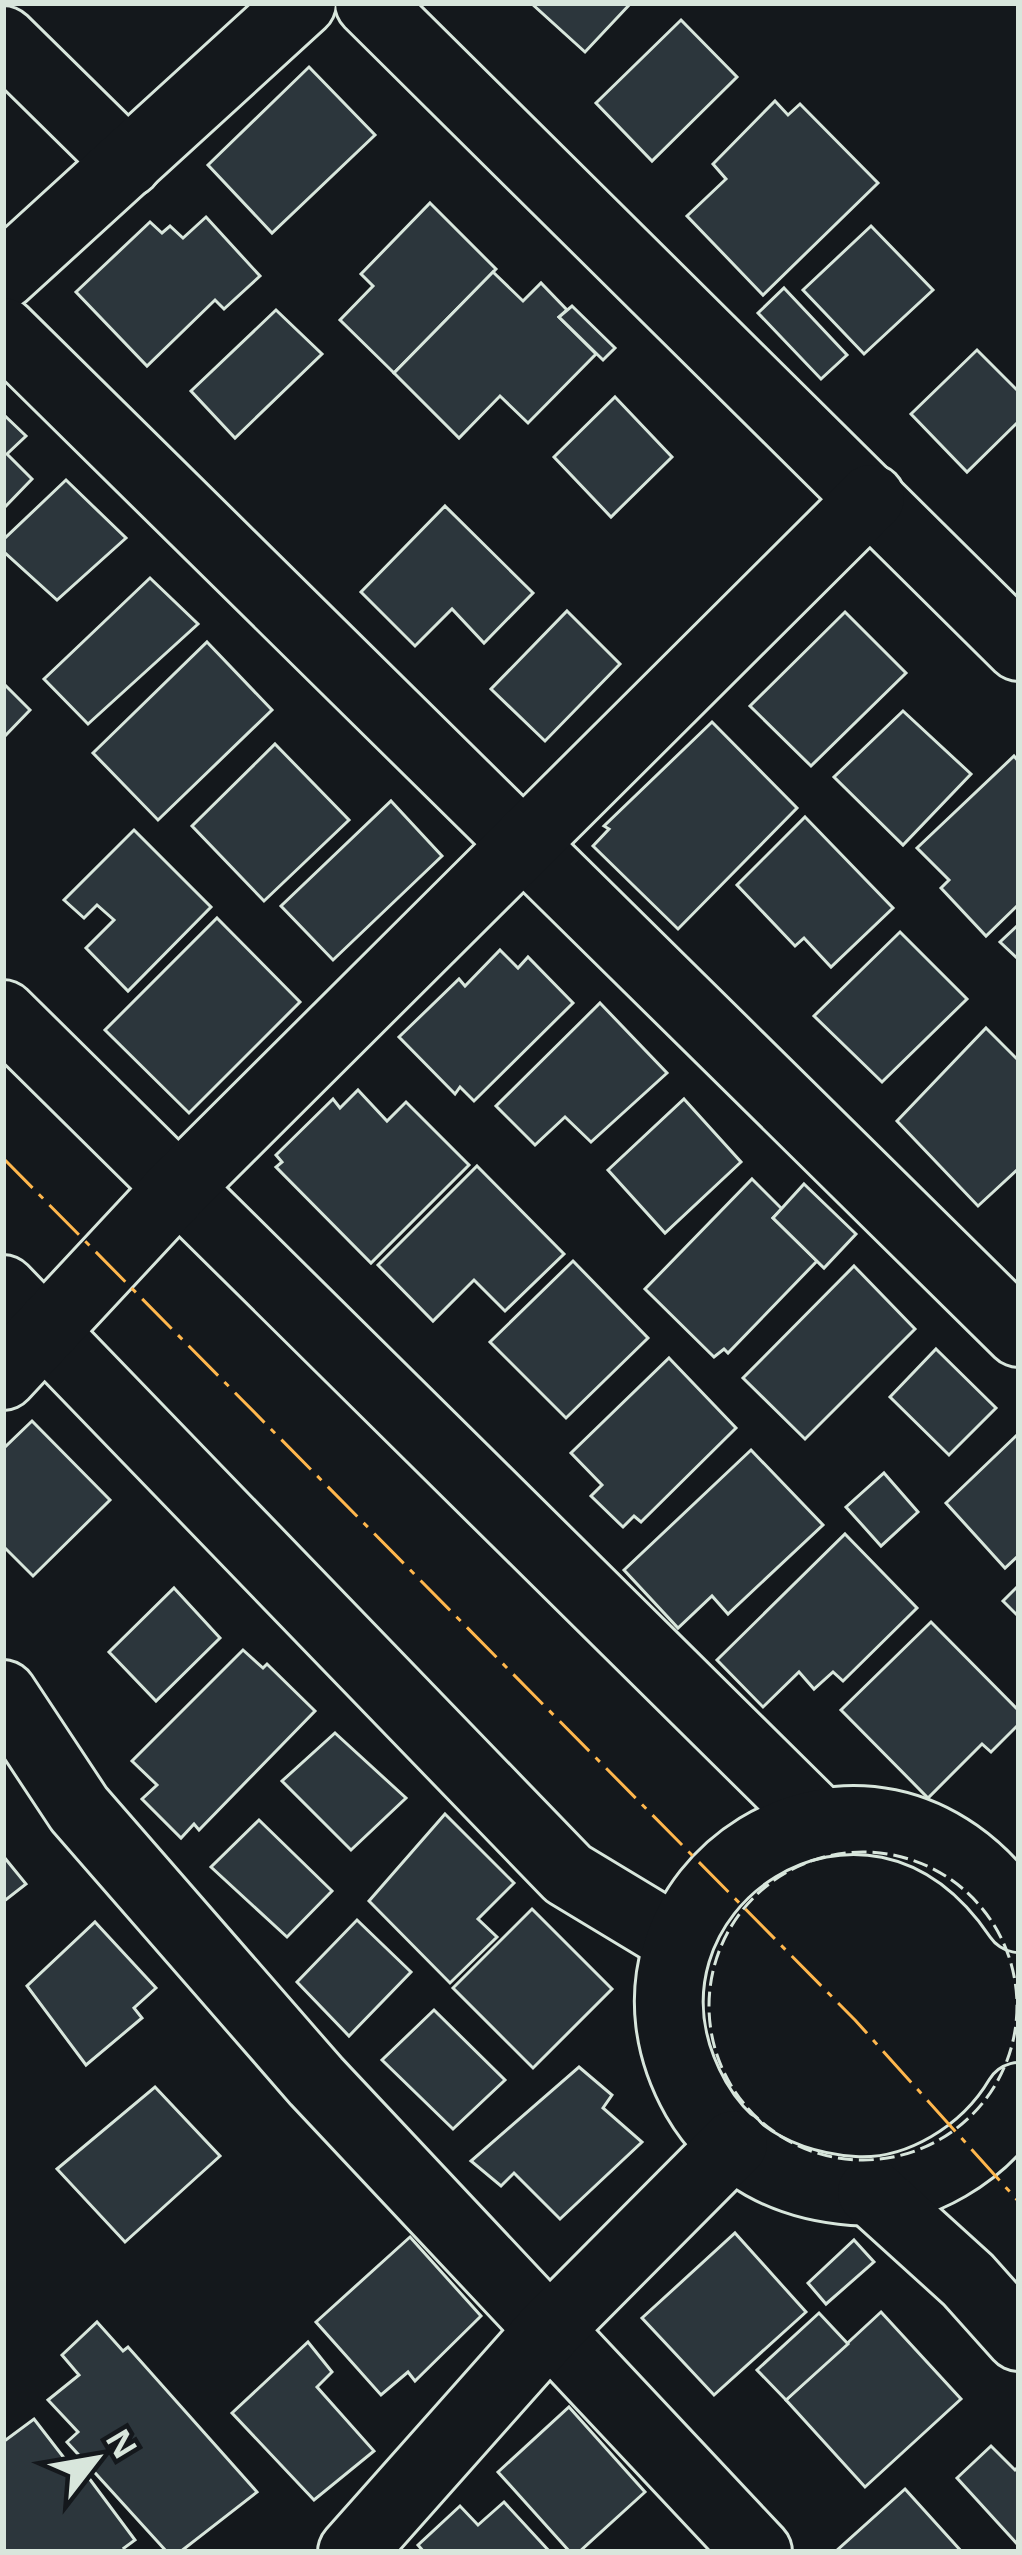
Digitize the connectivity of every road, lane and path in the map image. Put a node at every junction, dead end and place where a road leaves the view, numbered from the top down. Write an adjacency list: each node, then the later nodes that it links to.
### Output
1 (302, 3): 4 (street)
2 (369, 3): 7 (street)
3 (3, 40): 4 (street)
4 (128, 163): 5 (street)
5 (3, 276)
6 (3, 331): 9 (street)
7 (871, 499): 8 (street); 9 (street)
8 (1019, 647)
9 (525, 843): 11 (street); 13 (street)
10 (3, 1014): 11 (street)
11 (178, 1188): 12 (street); 15 (street)
12 (17, 1332): 17 (street)
13 (1019, 1333)
14 (3, 1694): 21 (street)
15 (819, 1821): 16 (street); 17 (street)
16 (1010, 1884)
17 (679, 1940): 19 (street)
18 (1019, 2097): 20 (street)
19 (734, 2144): 20 (street); 21 (street)
20 (871, 2192): 22 (street)
21 (550, 2330): 23 (street); 24 (street)
22 (1019, 2337)
23 (352, 2552)
24 (758, 2552)

